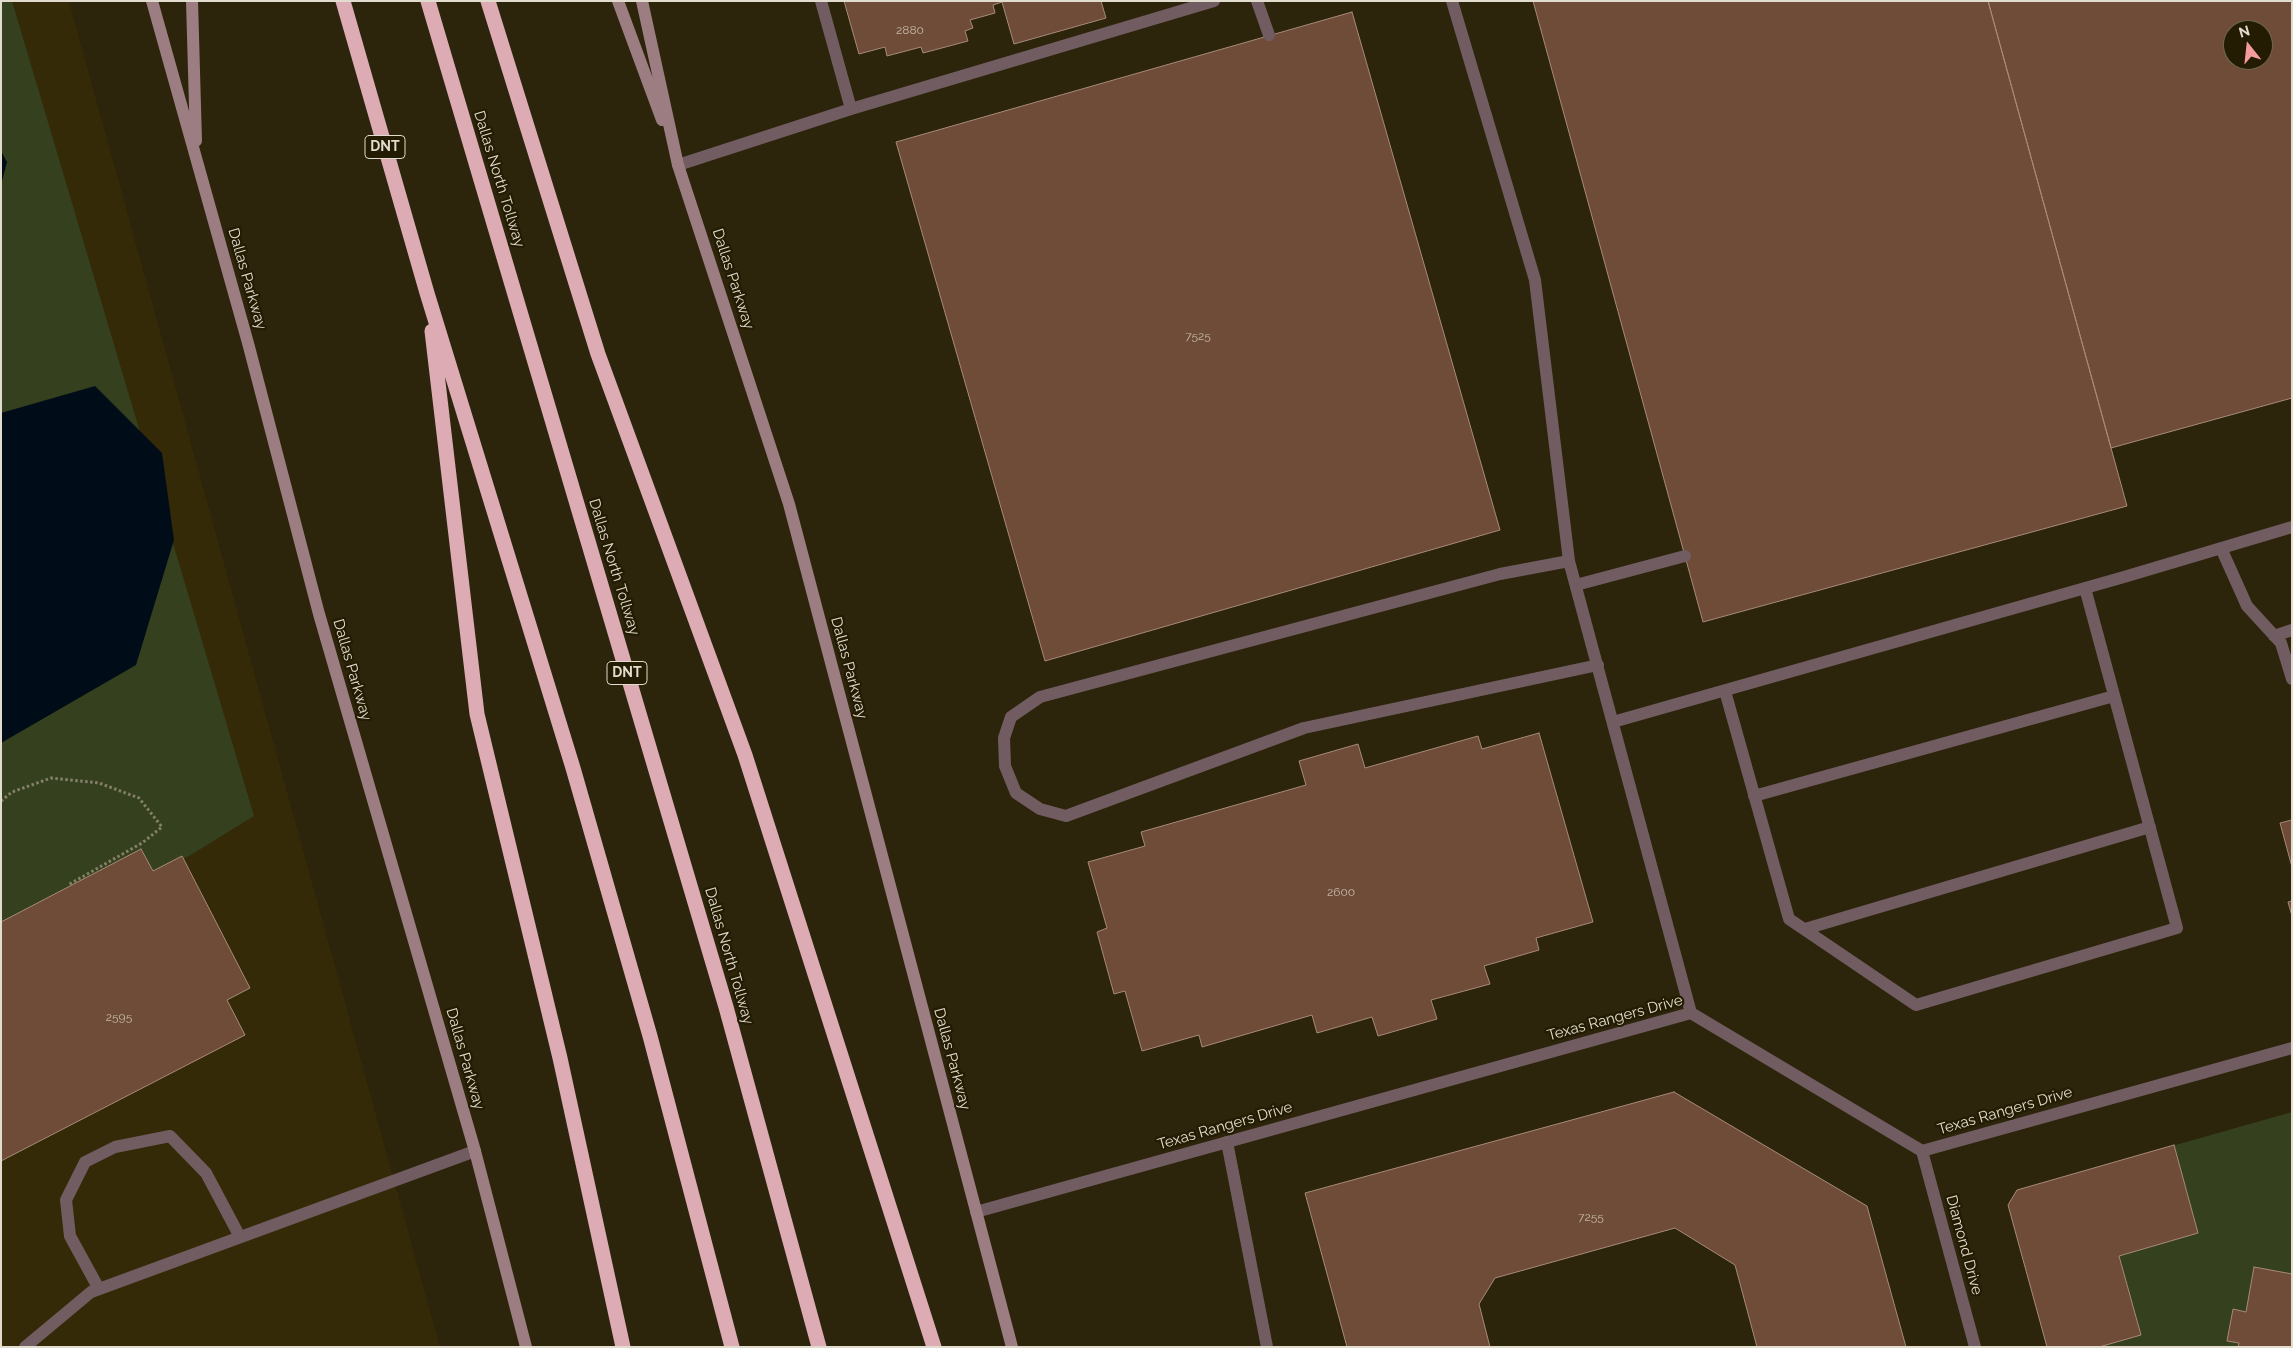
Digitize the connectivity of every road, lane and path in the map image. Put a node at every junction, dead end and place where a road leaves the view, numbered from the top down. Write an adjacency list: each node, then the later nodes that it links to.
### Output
1 (152, 1): 14 (main road, Dallas Parkway)
2 (192, 1): 14 (main road)
3 (343, 1): 16 (highway, DNT)
4 (428, 1): 47 (highway, Dallas North Tollway / DNT)
5 (488, 1): 48 (highway)
6 (618, 1): 15 (main road)
7 (642, 1): 15 (main road, Dallas Parkway)
8 (821, 1): 13 (lane)
9 (1214, 1): 13 (lane)
10 (1257, 1): 12 (lane)
11 (1452, 1): 20 (lane)
12 (1269, 35)
13 (851, 109): 15 (lane)
14 (196, 163): 38 (main road, Dallas Parkway)
15 (678, 164): 40 (main road, Dallas Parkway)
16 (427, 293): 45 (highway); 46 (highway, DNT)
17 (2292, 527): 18 (lane)
18 (2221, 548): 22 (lane); 24 (lane)
19 (1685, 556): 21 (lane)
20 (1569, 561): 21 (lane); 25 (lane)
21 (1576, 585): 25 (lane)
22 (2085, 588): 27 (lane); 28 (lane)
23 (2292, 630): 24 (lane)
24 (2274, 636): 26 (lane)
25 (1598, 665): 29 (lane)
26 (2292, 679)
27 (1725, 691): 29 (lane); 30 (lane)
28 (2114, 696): 30 (lane); 32 (lane)
29 (1614, 722): 35 (lane)
30 (1754, 796): 34 (lane)
31 (1, 801): 33 (path)
32 (2150, 828): 34 (lane); 34 (lane)
33 (68, 885)
34 (1804, 929)
35 (1691, 1013): 37 (lane, Texas Rangers Drive); 39 (lane, Texas Rangers Drive)
36 (2292, 1048): 39 (lane, Texas Rangers Drive)
37 (1227, 1142): 40 (lane, Texas Rangers Drive); 50 (lane)
38 (475, 1151): 41 (lane); 44 (main road, Dallas Parkway)
39 (1922, 1151): 51 (lane, Diamond Drive)
40 (976, 1212): 49 (main road, Dallas Parkway)
41 (240, 1237): 42 (lane); 42 (lane)
42 (99, 1289): 43 (lane)
43 (25, 1347)
44 (526, 1347)
45 (623, 1347)
46 (732, 1347)
47 (819, 1347)
48 (934, 1347)
49 (1012, 1347)
50 (1267, 1347)
51 (1975, 1347)

